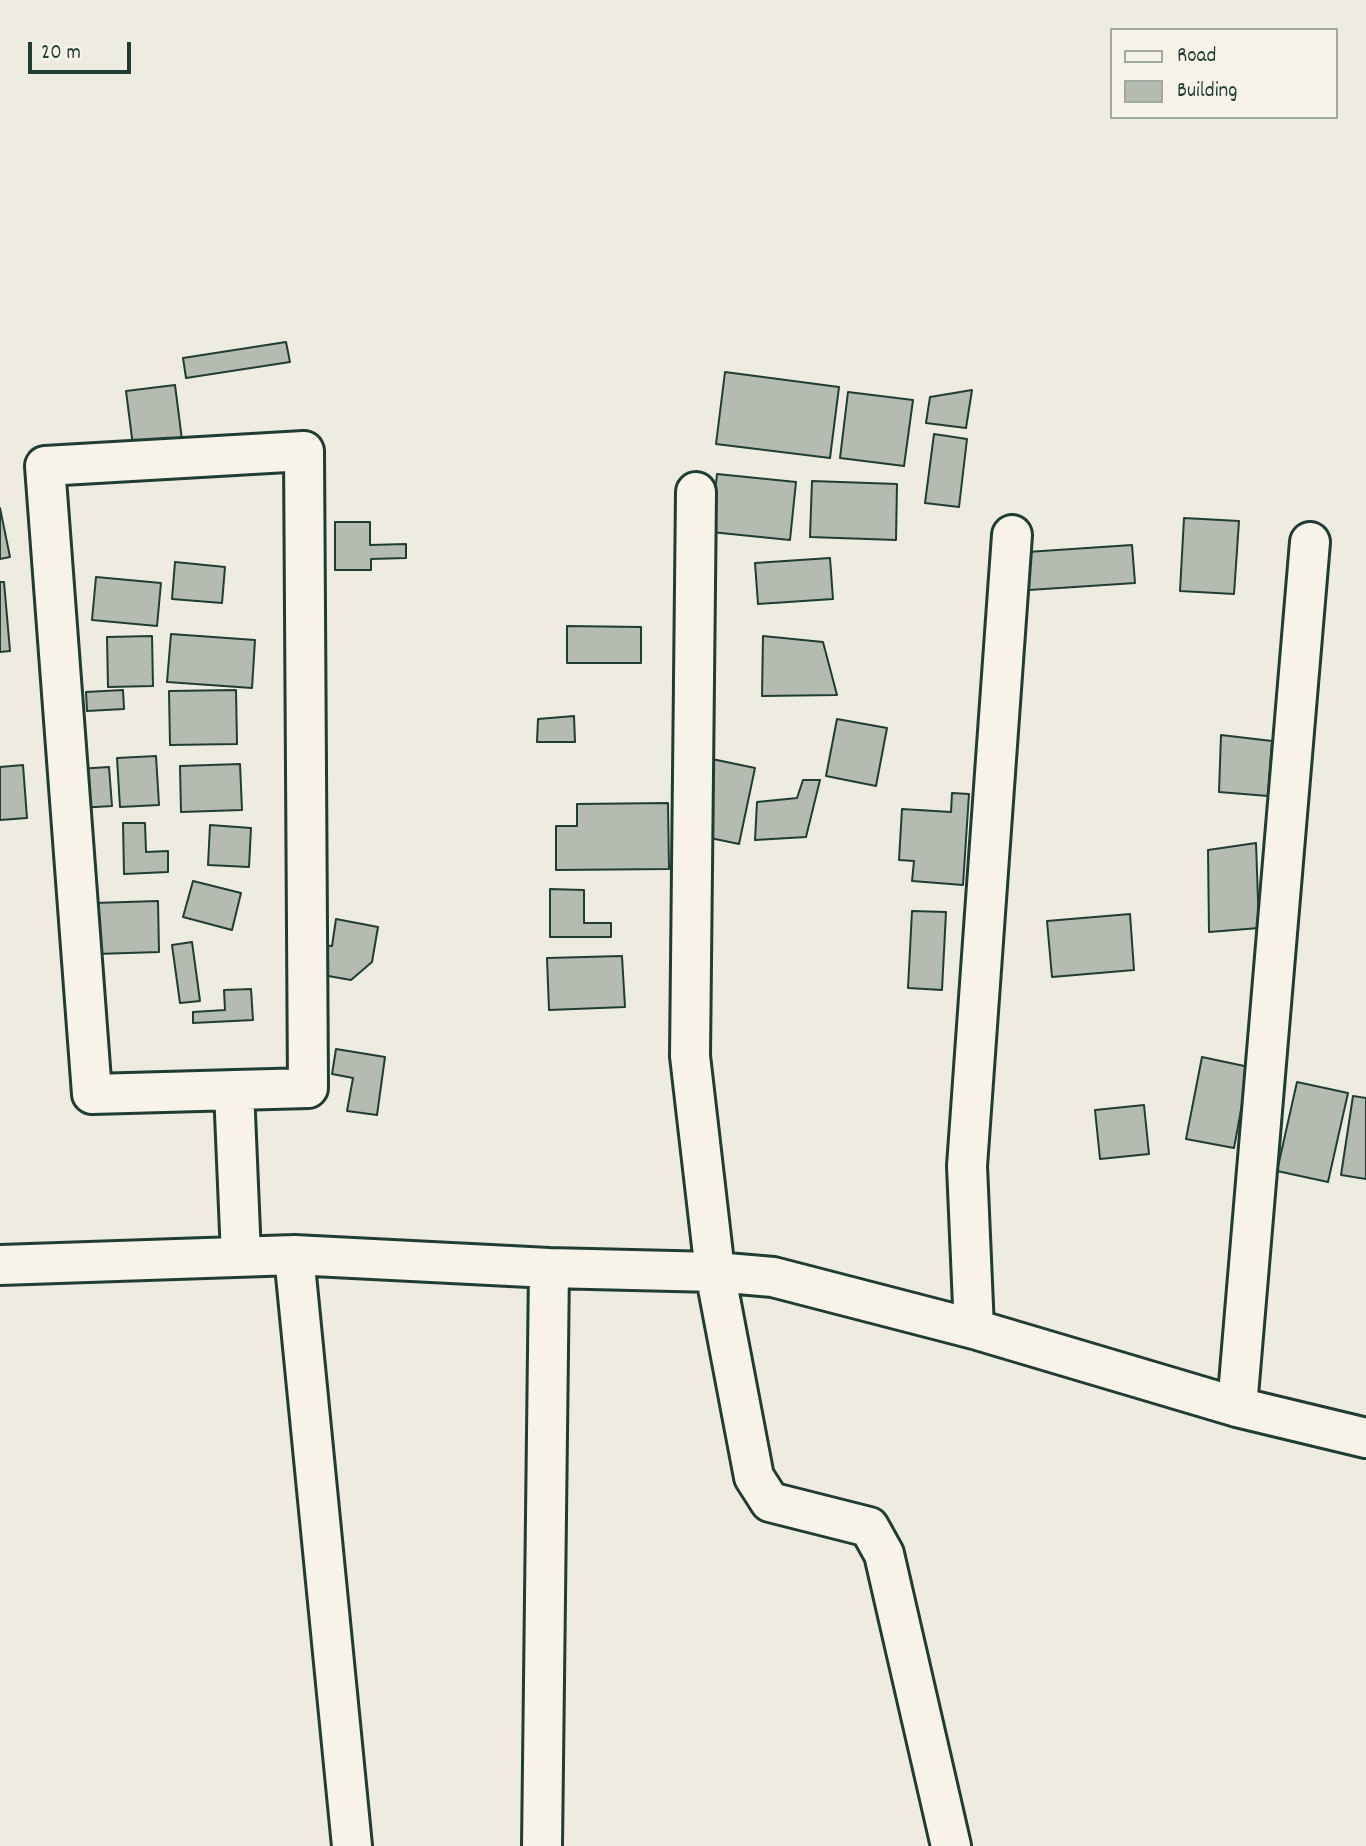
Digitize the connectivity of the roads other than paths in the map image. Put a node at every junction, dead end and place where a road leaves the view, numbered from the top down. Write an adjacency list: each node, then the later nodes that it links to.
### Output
1 (696, 492): 9 (street)
2 (1012, 536): 10 (street)
3 (1310, 542): 11 (street)
4 (234, 1090): 4 (street); 6 (street)
5 (294, 1255): 6 (street); 8 (street); 13 (street)
6 (242, 1256): 7 (street)
7 (0, 1265)
8 (549, 1268): 9 (street); 14 (street)
9 (715, 1272): 10 (street); 15 (street)
10 (974, 1329): 11 (street)
11 (1237, 1407): 12 (street)
12 (1366, 1438)
13 (352, 1846)
14 (542, 1846)
15 (951, 1846)

